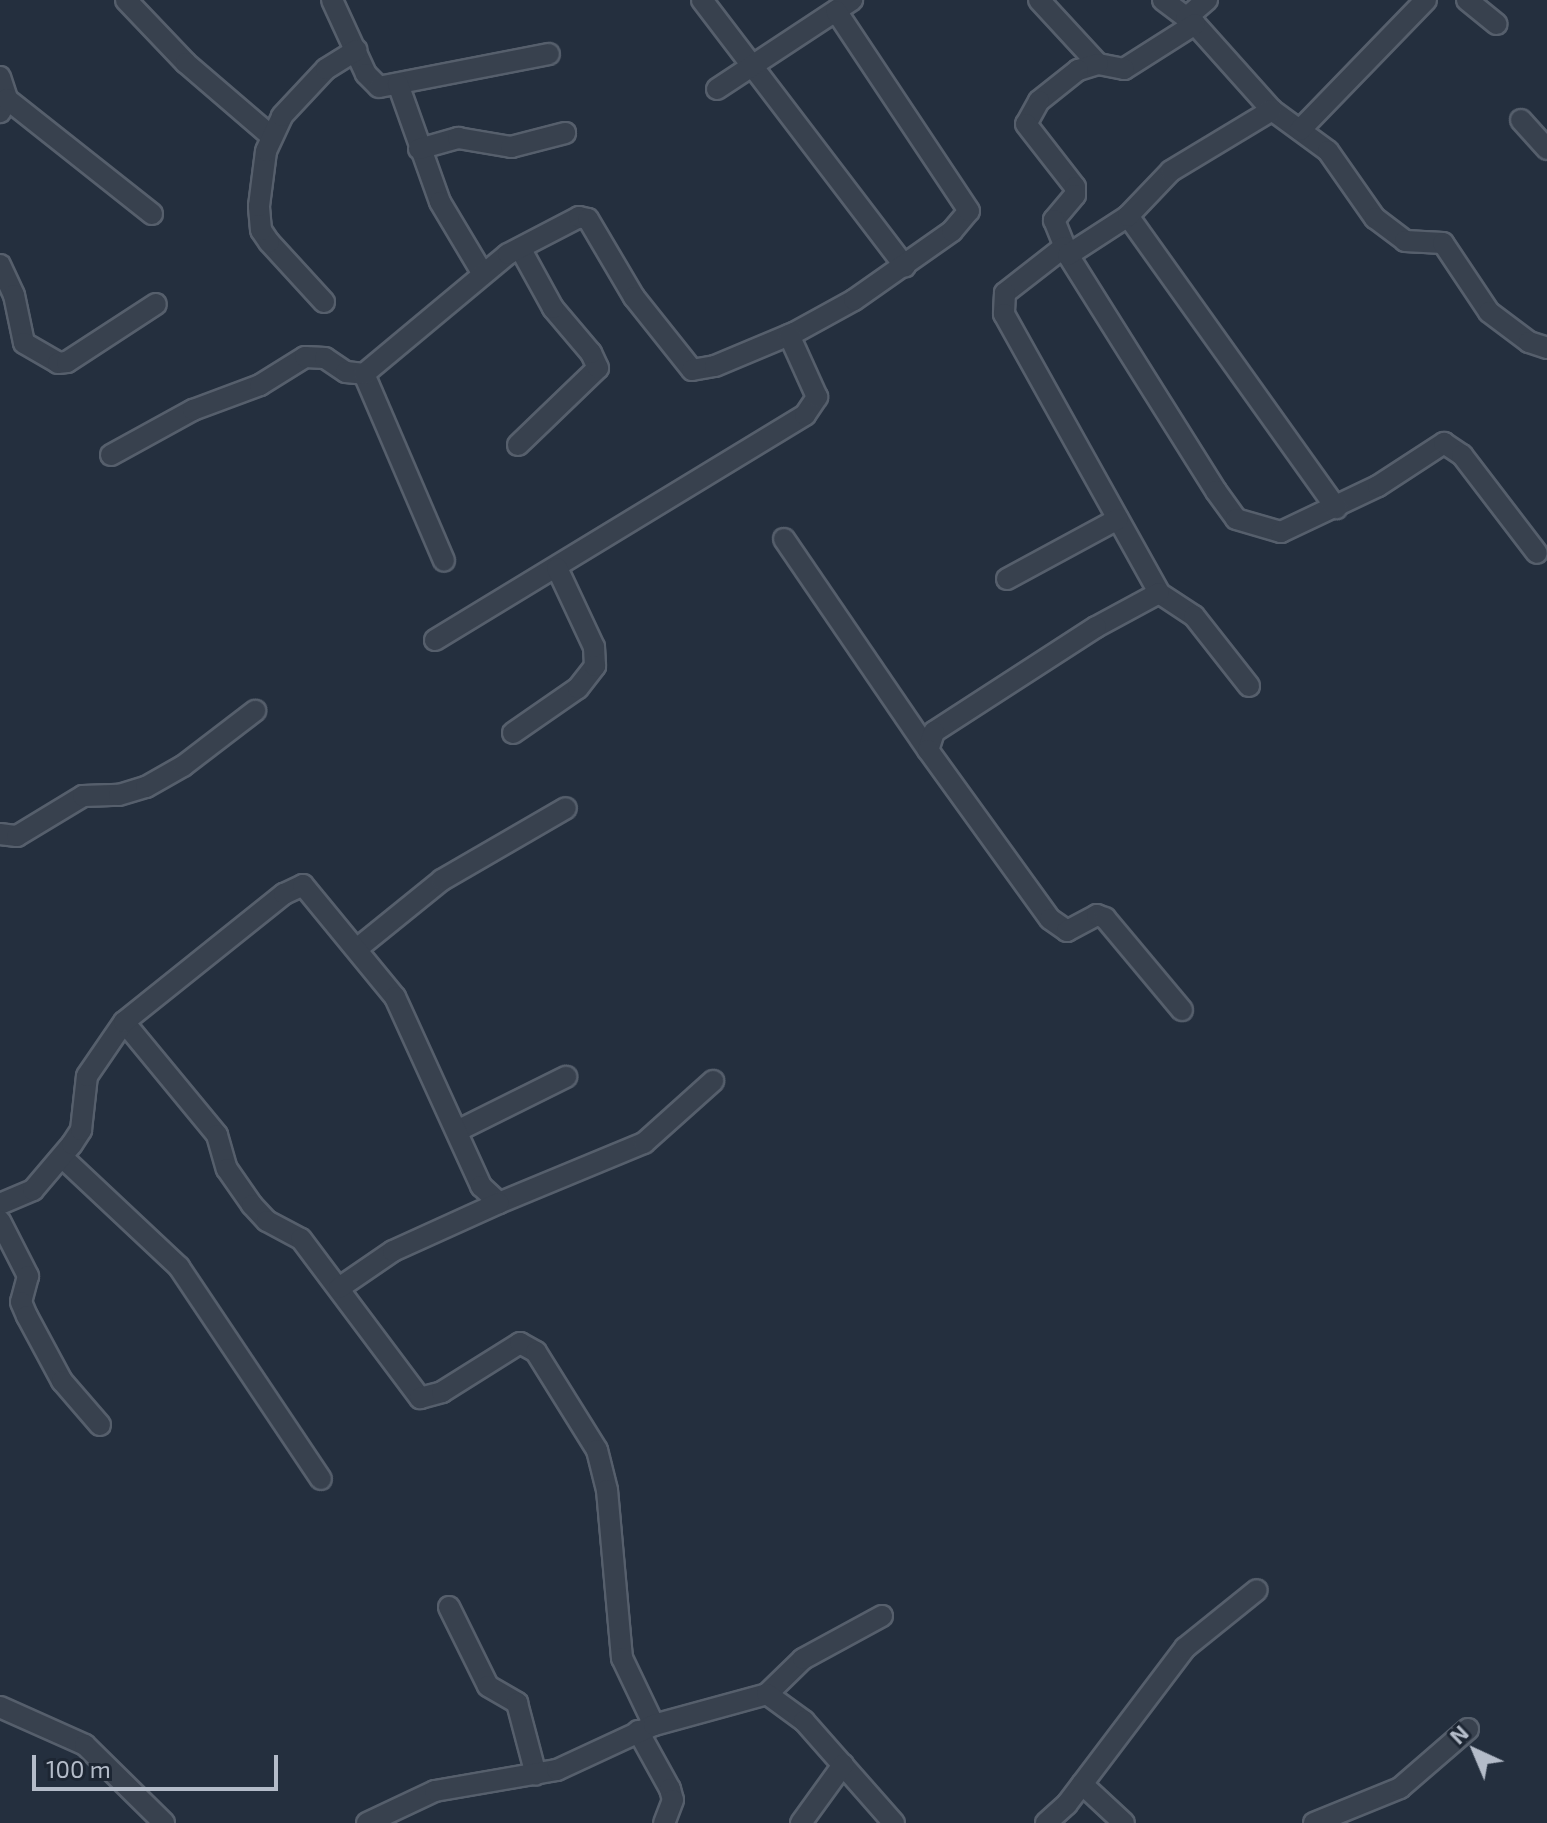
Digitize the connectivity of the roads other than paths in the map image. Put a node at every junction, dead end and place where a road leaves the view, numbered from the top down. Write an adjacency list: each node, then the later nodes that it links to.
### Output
1 (126, 0): 24 (street)
2 (332, 0): 12 (street)
3 (702, 0): 15 (street)
4 (1039, 0): 14 (street)
5 (1163, 0): 10 (street)
6 (1207, 0): 10 (street)
7 (1426, 0): 22 (street)
8 (1467, 0): 11 (street)
9 (844, 5): 15 (street); 32 (street)
10 (1191, 21): 14 (street); 20 (street)
11 (1497, 24)
12 (357, 50): 17 (street); 24 (street)
13 (549, 54): 17 (street)
14 (1098, 64): 30 (street)
15 (750, 67): 18 (street); 32 (street)
16 (0, 77): 19 (street)
17 (398, 84): 25 (street)
18 (717, 89)
19 (4, 105): 27 (street)
20 (1272, 110): 22 (street); 28 (street)
21 (1521, 120): 26 (street)
22 (1300, 130): 37 (street)
23 (565, 133): 25 (street)
24 (272, 137): 34 (street)
25 (419, 149): 33 (street)
26 (1547, 149)
27 (152, 214)
28 (1128, 216): 30 (street); 41 (street)
29 (520, 248): 33 (street); 36 (street); 39 (street)
30 (1066, 251): 41 (street); 42 (street)
31 (0, 265): 35 (street)
32 (905, 266): 36 (street)
33 (483, 274): 38 (street)
34 (324, 302)
35 (156, 304)
36 (789, 335): 46 (street)
37 (1547, 348)
38 (364, 374): 40 (street); 45 (street)
39 (518, 445)
40 (111, 455)
41 (1336, 508): 44 (street)
42 (1118, 519): 47 (street); 48 (street)
43 (784, 539): 53 (street)
44 (1537, 553)
45 (444, 561)
46 (557, 568): 49 (street); 52 (street)
47 (1007, 579)
48 (1159, 593): 50 (street); 53 (street)
49 (435, 640)
50 (1249, 686)
51 (255, 711): 55 (street)
52 (513, 733)
53 (928, 750): 57 (street)
54 (566, 808): 56 (street)
55 (0, 834)
56 (358, 948): 58 (street); 61 (street)
57 (1182, 1010)
58 (124, 1022): 62 (street); 66 (street)
59 (566, 1077): 61 (street)
60 (713, 1081): 63 (street)
61 (457, 1131): 63 (street)
62 (62, 1157): 64 (street); 68 (street)
63 (499, 1203): 66 (street)
64 (0, 1204)
65 (0, 1221): 67 (street)
66 (339, 1288): 74 (street)
67 (100, 1425)
68 (321, 1479)
69 (1257, 1590): 78 (street)
70 (449, 1607): 77 (street)
71 (882, 1616): 72 (street)
72 (767, 1694): 74 (street); 76 (street)
73 (0, 1707): 79 (street)
74 (646, 1728): 77 (street); 81 (street)
75 (1468, 1729): 86 (street)
76 (843, 1765): 82 (street); 83 (street)
77 (536, 1775): 80 (street)
78 (1082, 1784): 84 (street); 85 (street)
79 (164, 1823)
80 (367, 1823)
81 (664, 1823)
82 (801, 1823)
83 (894, 1823)
84 (1046, 1823)
85 (1124, 1823)
86 (1314, 1823)

